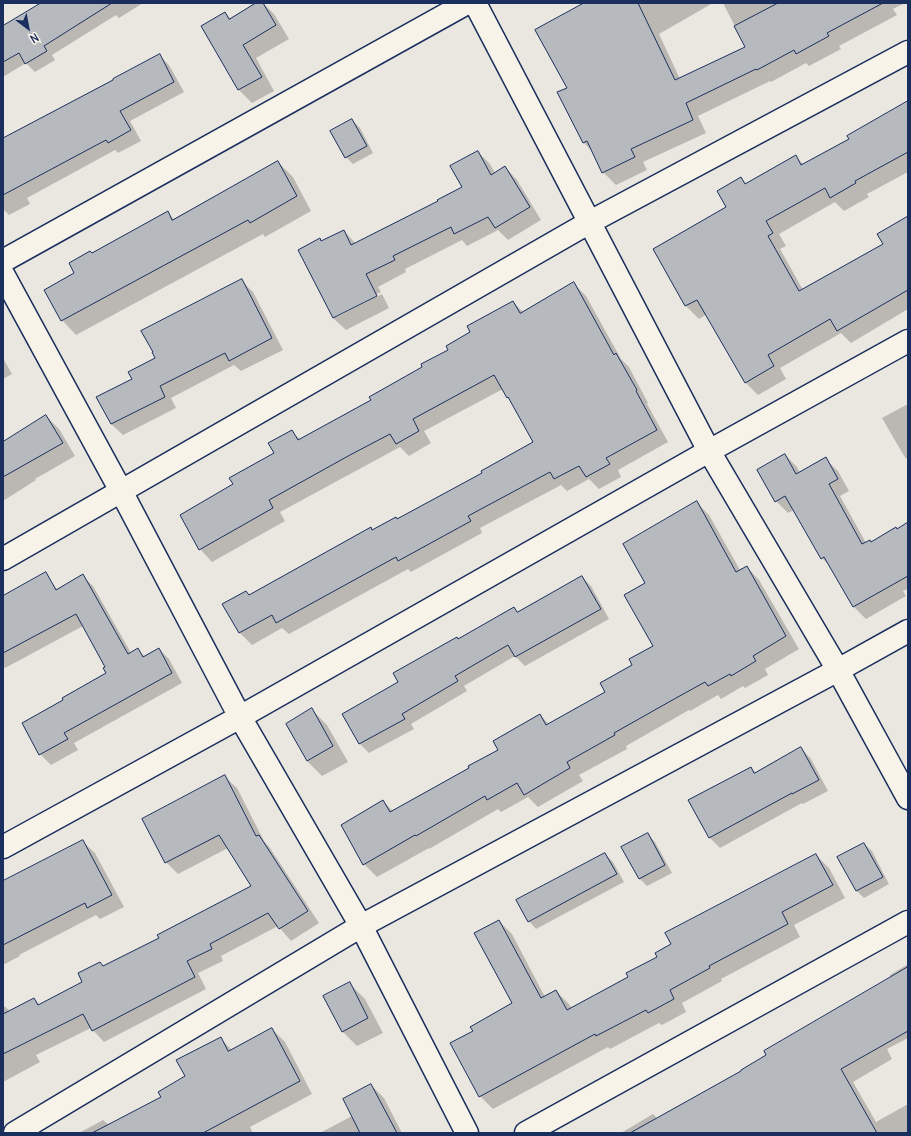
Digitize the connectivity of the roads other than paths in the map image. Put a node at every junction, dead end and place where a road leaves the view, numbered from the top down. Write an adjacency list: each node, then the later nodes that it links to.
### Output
1 (466, 3): 5 (street)
2 (475, 3): 4 (street)
3 (908, 52): 4 (street)
4 (590, 222): 8 (street); 9 (street)
5 (3, 261)
6 (3, 274): 9 (street)
7 (908, 340): 8 (street)
8 (709, 451): 12 (street); 13 (street)
9 (121, 491): 10 (street); 13 (street)
10 (3, 559)
11 (908, 631): 12 (street)
12 (838, 670): 14 (street); 17 (street)
13 (240, 717): 15 (street); 17 (street)
14 (908, 798)
15 (3, 847)
16 (908, 922): 20 (street)
17 (361, 926): 18 (street); 19 (street)
18 (15, 1133)
19 (467, 1133)
20 (526, 1133)

